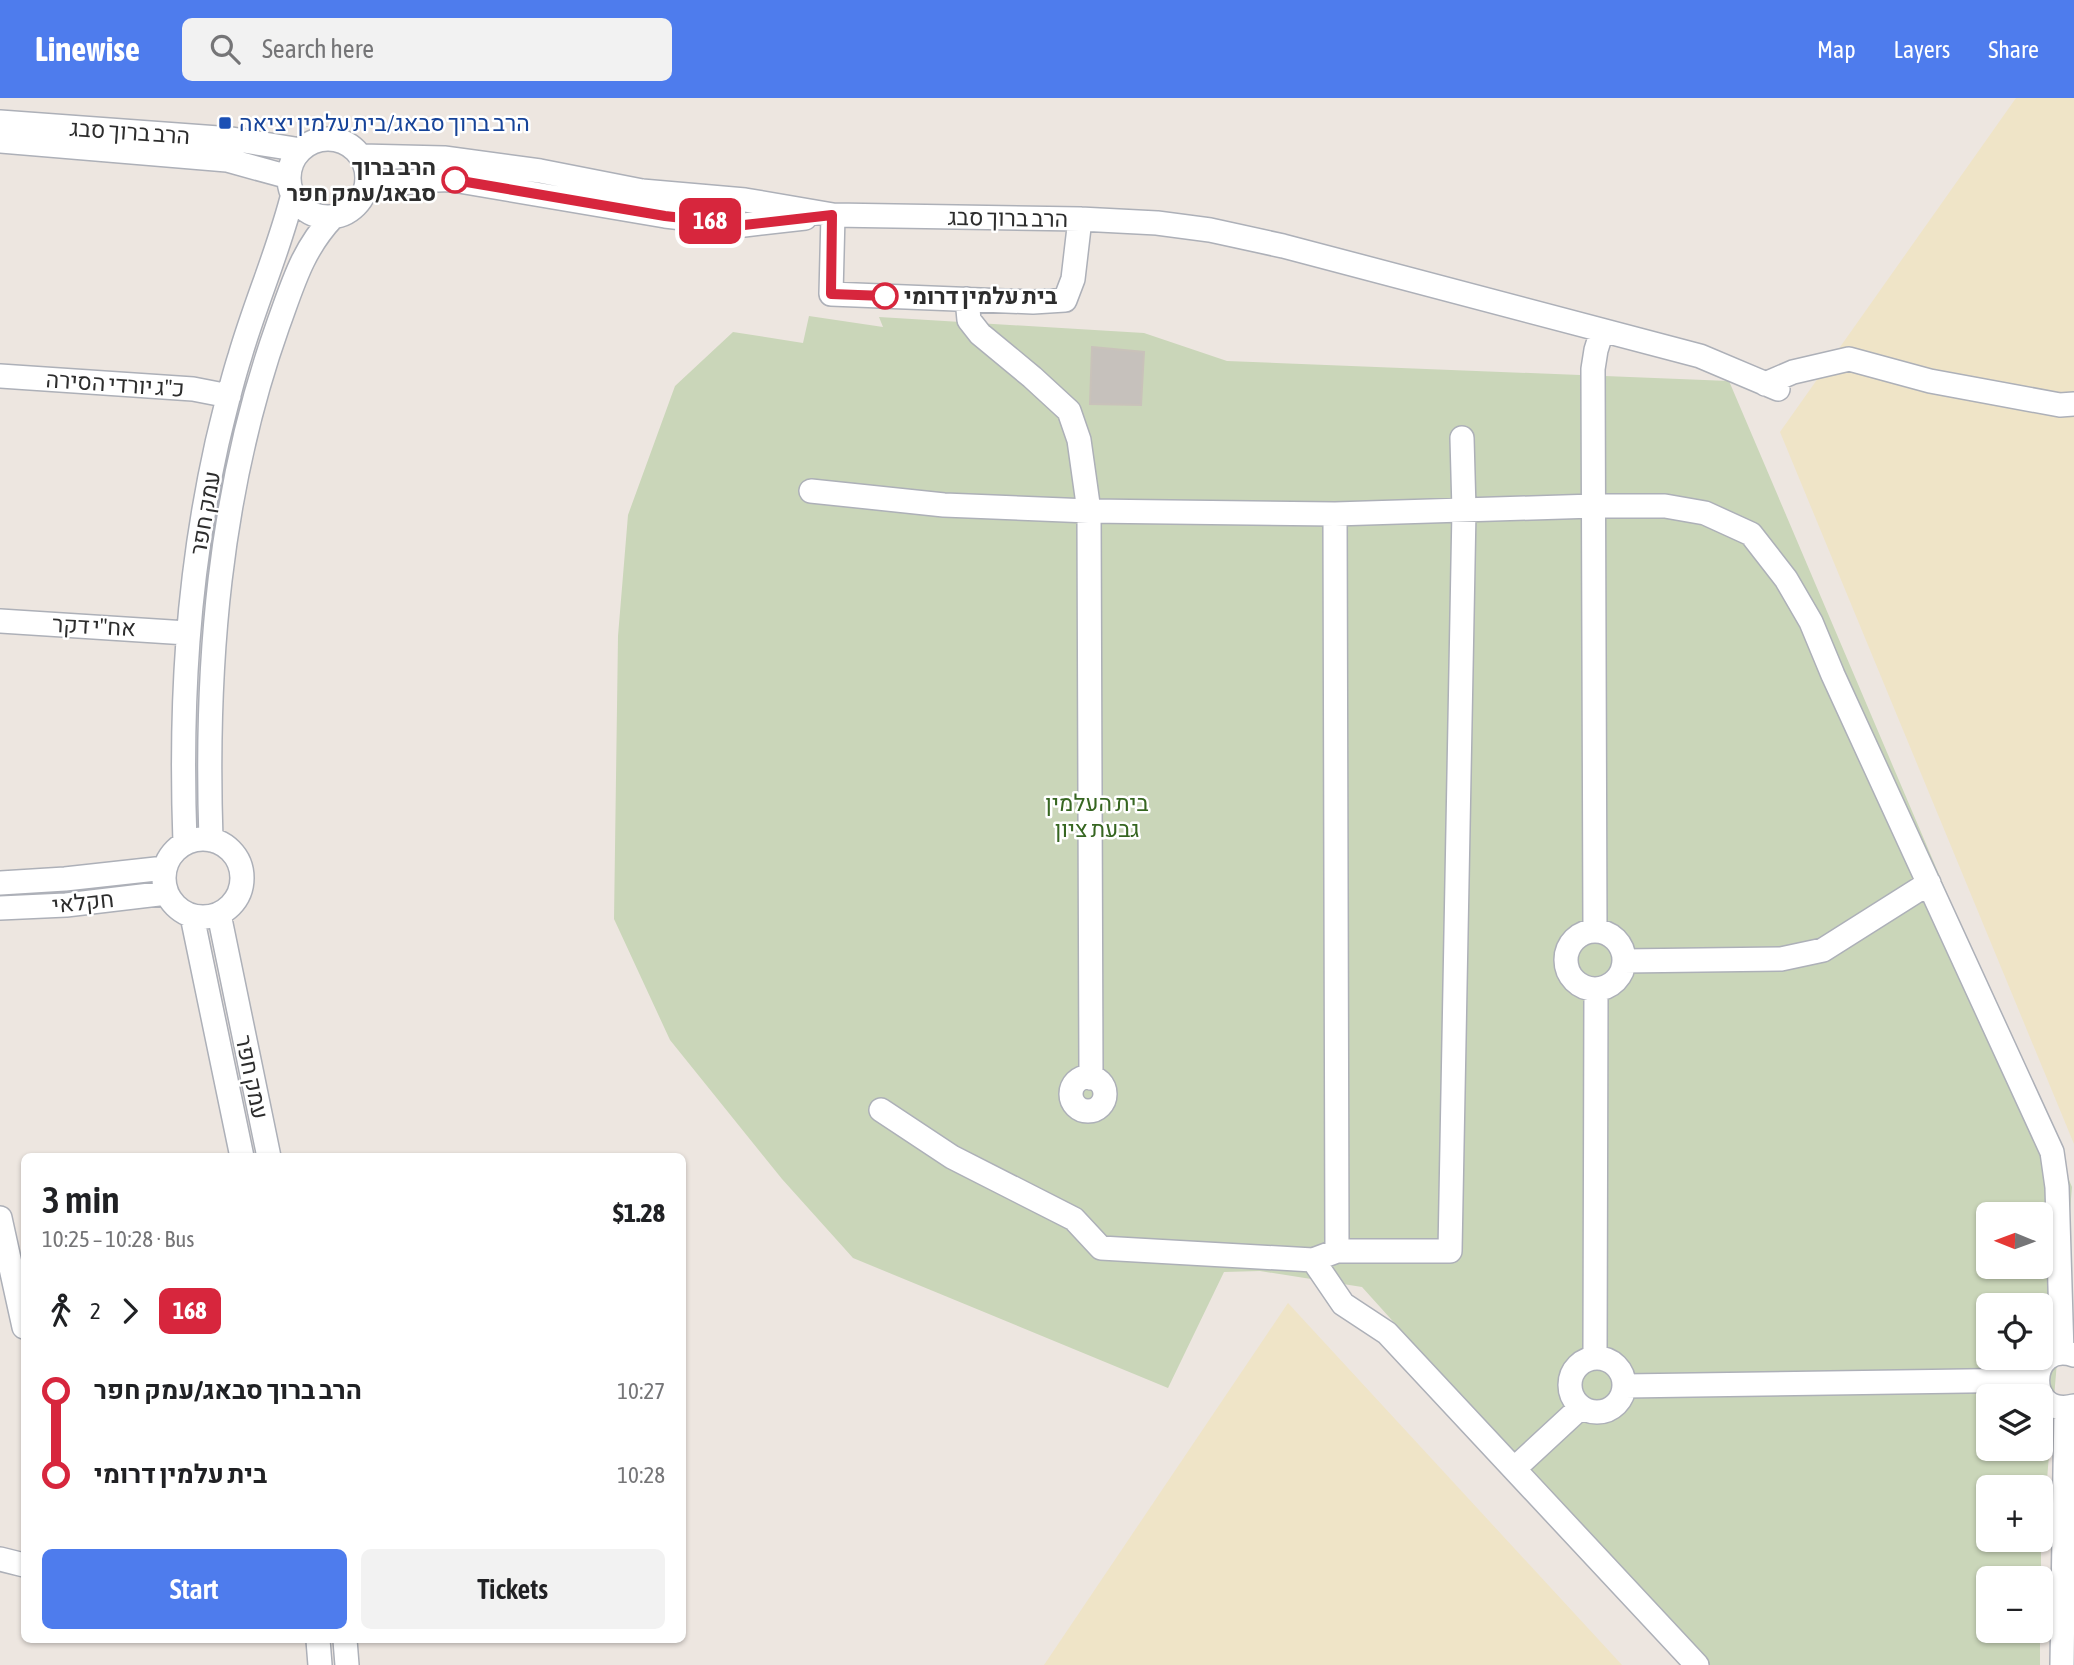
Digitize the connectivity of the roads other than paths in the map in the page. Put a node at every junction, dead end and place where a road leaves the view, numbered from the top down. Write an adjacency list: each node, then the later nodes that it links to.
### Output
1 (0, 122): 3 (street, הרב ברוך סבג)
2 (0, 141): 5 (street, הרב ברוך סבג)
3 (301, 150): 4 (street); 5 (street)
4 (361, 156): 6 (street); 7 (street, הרב ברוך סבג)
5 (291, 186): 8 (street); 13 (street, עמק חפר)
6 (365, 192): 7 (street, הרב ברוך סבג); 8 (street)
7 (832, 215): 9 (street, הרב ברוך סבג); 10 (street, הרב ברוך סבג)
8 (333, 217): 23 (street, עמק חפר)
9 (1080, 219): 10 (street, הרב ברוך סבג); 11 (street)
10 (967, 299): 19 (street)
11 (1602, 331): 14 (street); 17 (street)
12 (0, 376): 13 (street, כ"ג יורדי הסירה)
13 (229, 396): 22 (street, עמק חפר)
14 (2074, 404)
15 (1462, 438): 18 (street)
16 (811, 491): 19 (street)
17 (1594, 506): 18 (street); 27 (street); 32 (street)
18 (1464, 510): 20 (street); 40 (street)
19 (1089, 512): 20 (street); 35 (street)
20 (1335, 514): 40 (street)
21 (0, 621): 22 (street, אח"י דקר)
22 (187, 633): 24 (street, עמק חפר)
23 (211, 840): 24 (street); 30 (street)
24 (185, 844): 25 (street)
25 (165, 868): 26 (street, חקלאי); 28 (street)
26 (0, 883)
27 (1929, 883): 33 (street); 43 (street)
28 (167, 893): 29 (street, חקלאי); 31 (street)
29 (0, 908)
30 (219, 914): 31 (street); 38 (street, עמק חפר)
31 (192, 916): 37 (street, עמק חפר)
32 (1595, 931): 33 (street); 34 (street)
33 (1624, 961): 34 (street)
34 (1596, 990): 44 (street)
35 (1091, 1077)
36 (881, 1110): 41 (street)
37 (241, 1153)
38 (268, 1153)
39 (0, 1219): 42 (street)
40 (1337, 1251): 41 (street)
41 (1313, 1260): 49 (street)
42 (21, 1314)
43 (2068, 1354): 45 (street)
44 (1595, 1358): 46 (street); 47 (street)
45 (2037, 1380): 46 (street); 48 (street)
46 (1625, 1386): 47 (street)
47 (1581, 1407): 49 (street)
48 (2070, 1407): 57 (street)
49 (1514, 1469): 56 (street)
50 (0, 1559): 51 (street)
51 (21, 1564)
52 (318, 1643): 54 (street)
53 (345, 1643): 55 (street)
54 (320, 1665)
55 (346, 1665)
56 (1697, 1665)
57 (2062, 1665)

